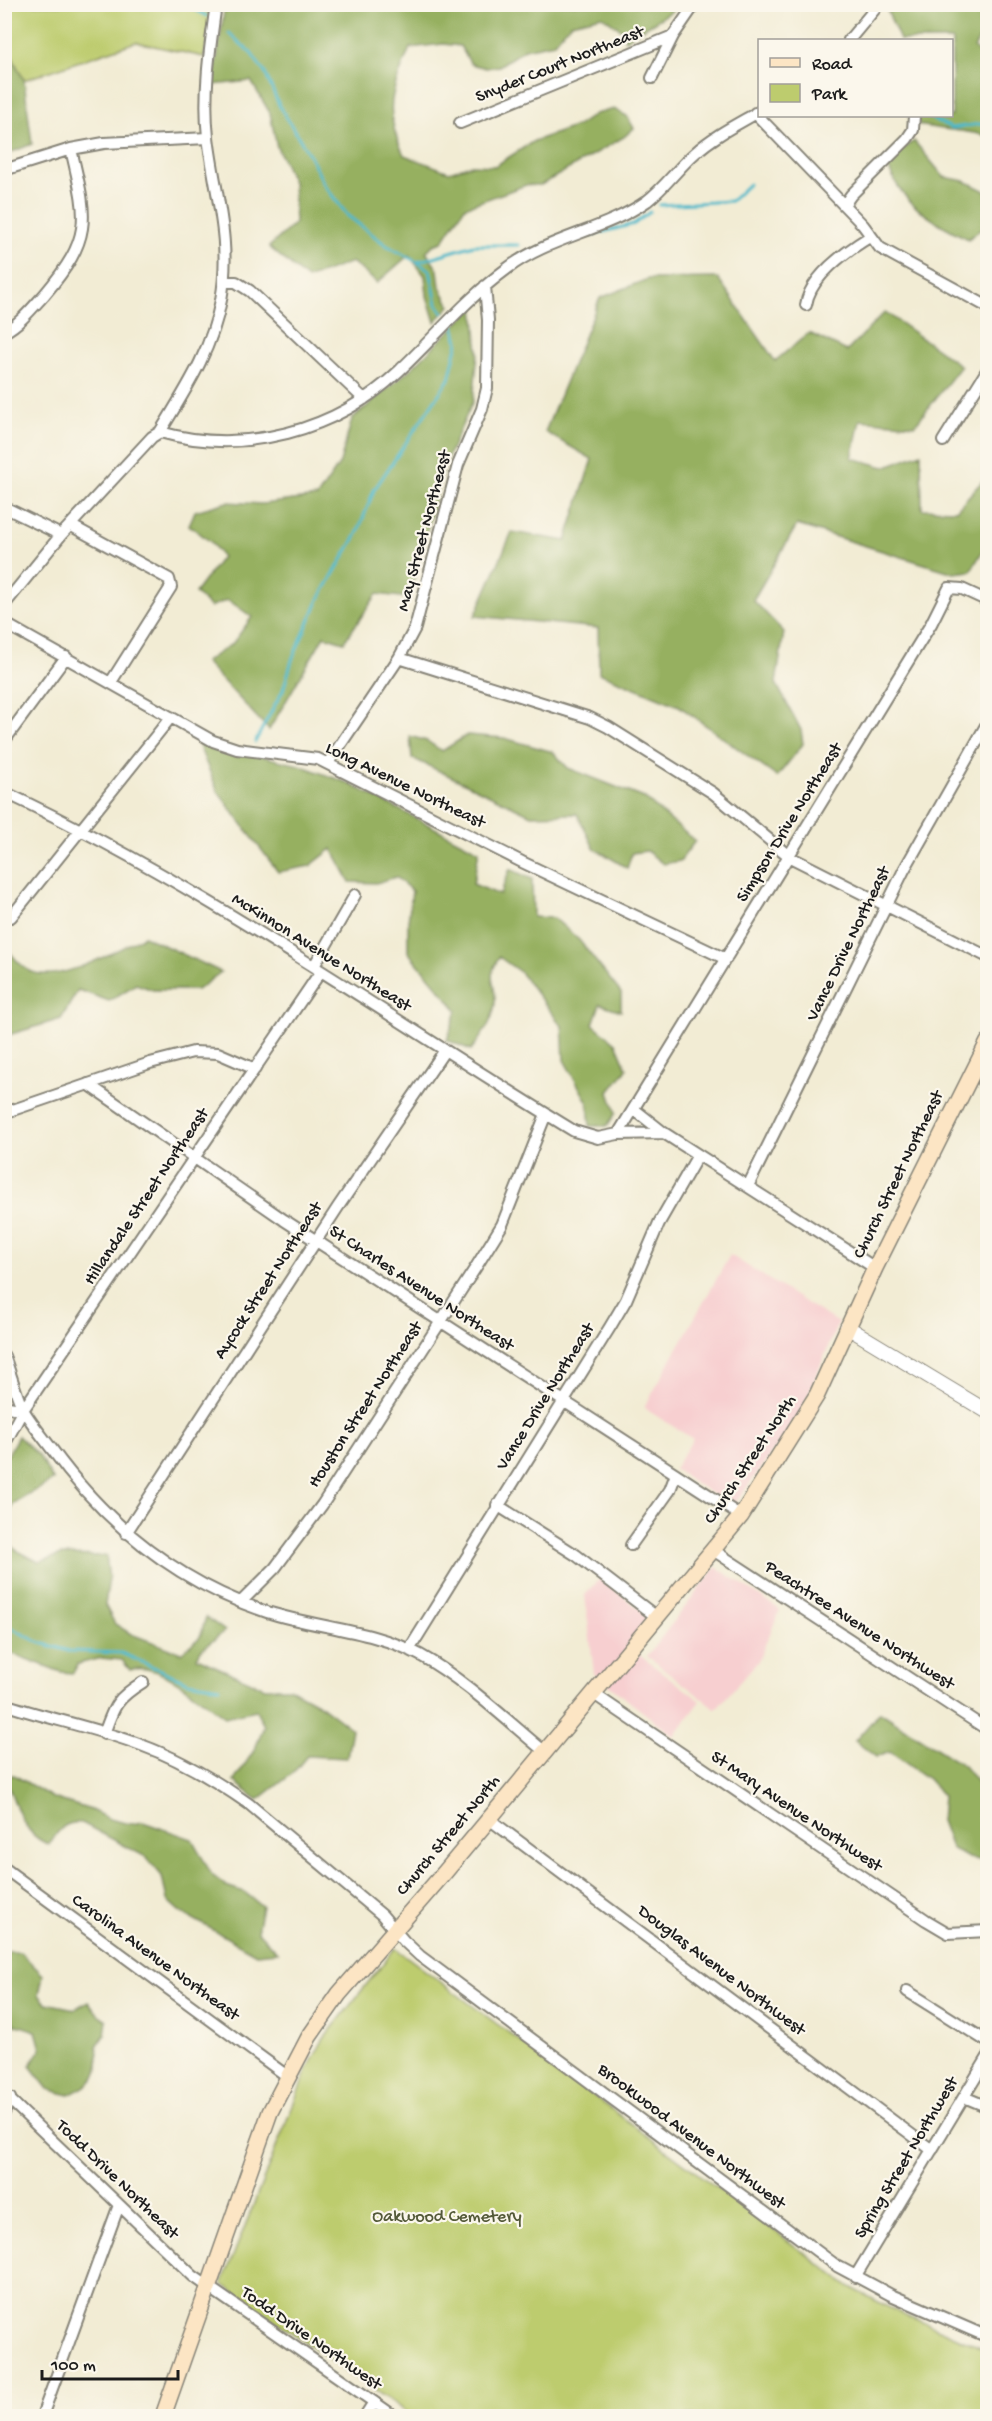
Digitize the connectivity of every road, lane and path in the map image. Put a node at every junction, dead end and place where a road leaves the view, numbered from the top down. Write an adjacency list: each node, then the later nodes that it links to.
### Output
1 (216, 4): 11 (street)
2 (694, 4): 4 (street)
3 (879, 4): 5 (street)
4 (673, 36): 6 (street); 10 (street, Snyder Court Northeast)
5 (850, 39)
6 (652, 78)
7 (757, 112): 17 (street)
8 (762, 117): 14 (street)
9 (914, 117): 14 (street)
10 (460, 123)
11 (208, 138): 12 (street); 16 (street)
12 (71, 149): 13 (street); 20 (street)
13 (4, 170)
14 (844, 205): 15 (street)
15 (871, 236): 18 (street); 19 (street)
16 (224, 282): 22 (street); 23 (street)
17 (485, 286): 22 (street); 32 (street, May Street Northeast)
18 (806, 305)
19 (987, 307)
20 (4, 332)
21 (987, 369): 24 (street)
22 (364, 399): 23 (street)
23 (160, 432): 26 (street)
24 (943, 441)
25 (4, 507): 27 (street)
26 (70, 525): 27 (street); 33 (street)
27 (61, 535): 29 (street)
28 (987, 601): 40 (street, Simpson Drive Northeast)
29 (4, 605)
30 (4, 623): 31 (street, Long Avenue Northeast)
31 (66, 657): 33 (street, Long Avenue Northeast); 36 (street)
32 (399, 658): 37 (street, May Street Northeast); 40 (street)
33 (111, 682): 34 (street, Long Avenue Northeast)
34 (171, 717): 37 (street, Long Avenue Northeast); 39 (street)
35 (987, 722): 42 (street, Vance Drive Northeast)
36 (4, 741)
37 (328, 763): 45 (street, Long Avenue Northeast)
38 (4, 792): 39 (street, McKinnon Avenue Northeast)
39 (80, 831): 43 (street); 46 (street, McKinnon Avenue Northeast)
40 (790, 857): 42 (street); 45 (street, Simpson Drive Northeast)
41 (355, 895): 46 (street, Hillandale Street Northeast)
42 (886, 907): 44 (street); 58 (street, Vance Drive Northeast)
43 (11, 918)
44 (987, 957)
45 (726, 959): 51 (street, Simpson Drive Northeast)
46 (317, 968): 48 (street, McKinnon Avenue Northeast); 49 (street, Hillandale Street Northeast)
47 (987, 1042): 60 (main road, Church Street Northeast)
48 (445, 1050): 53 (street, McKinnon Avenue Northeast); 59 (street, Aycock Street Northeast)
49 (255, 1069): 50 (street); 57 (street, Hillandale Street Northeast)
50 (88, 1084): 52 (street); 57 (street, St Charles Avenue Northeast)
51 (635, 1110): 54 (street); 55 (street)
52 (4, 1113)
53 (546, 1114): 54 (street, McKinnon Avenue Northeast); 61 (street, Houston Street Northeast)
54 (618, 1134): 55 (street, McKinnon Avenue Northeast)
55 (664, 1134): 56 (street)
56 (698, 1155): 58 (street); 64 (street, Vance Drive Northeast)
57 (194, 1158): 59 (street, St Charles Avenue Northeast); 67 (street, Hillandale Street Northeast)
58 (748, 1186): 60 (street)
59 (316, 1240): 61 (street, St Charles Avenue Northeast); 72 (street, Aycock Street Northeast)
60 (875, 1268): 62 (main road, Church Street Northeast)
61 (440, 1321): 64 (street, St Charles Avenue Northeast); 75 (street, Houston Street Northeast)
62 (847, 1327): 65 (street); 71 (main road, Church Street North)
63 (4, 1356): 67 (street)
64 (563, 1401): 69 (street, St Charles Avenue Northeast); 70 (street, Vance Drive Northeast)
65 (985, 1405)
66 (4, 1407): 67 (street)
67 (23, 1410): 68 (street, Hillandale Street Northeast); 72 (street)
68 (4, 1445)
69 (676, 1474): 71 (street, St Charles Avenue Northeast); 73 (street)
70 (497, 1505): 76 (street); 77 (street, Vance Drive Northeast)
71 (741, 1516): 74 (main road, Church Street North)
72 (126, 1533): 75 (street)
73 (631, 1545)
74 (712, 1551): 76 (main road, Church Street North); 81 (street, Peachtree Avenue Northwest)
75 (241, 1602): 77 (street)
76 (658, 1618): 79 (main road, Church Street North)
77 (409, 1650): 83 (street)
78 (143, 1682): 82 (street)
79 (594, 1694): 83 (main road, Church Street North); 87 (street, St Mary Avenue Northwest)
80 (4, 1704): 82 (street, Brookwood Avenue Northwest)
81 (987, 1730)
82 (104, 1734): 86 (street, Brookwood Avenue Northwest)
83 (545, 1752): 84 (main road, Church Street North)
84 (489, 1819): 86 (main road, Church Street North); 96 (street, Douglas Avenue Northwest)
85 (4, 1868): 91 (street, Carolina Avenue Northeast)
86 (394, 1930): 91 (main road, Church Street North); 98 (street, Brookwood Avenue Northwest)
87 (987, 1930)
88 (907, 1991): 89 (street)
89 (987, 2042)
90 (987, 2057): 93 (street, Spring Street Northwest)
91 (287, 2076): 99 (main road, Church Street North)
92 (7, 2096): 95 (street); 97 (street, Todd Drive Northeast)
93 (964, 2097): 94 (street); 96 (street, Spring Street Northwest)
94 (987, 2107)
95 (4, 2113)
96 (932, 2150): 98 (street, Spring Street Northwest)
97 (119, 2205): 99 (street, Todd Drive Northeast); 102 (street)
98 (855, 2277): 100 (street, Brookwood Avenue Northwest)
99 (209, 2288): 101 (street, Todd Drive Northwest); 103 (main road, Church Street North)
100 (987, 2337)
101 (374, 2402): 104 (street); 105 (street, Todd Drive Northwest)
102 (42, 2416)
103 (163, 2416)
104 (365, 2416)
105 (394, 2416)

